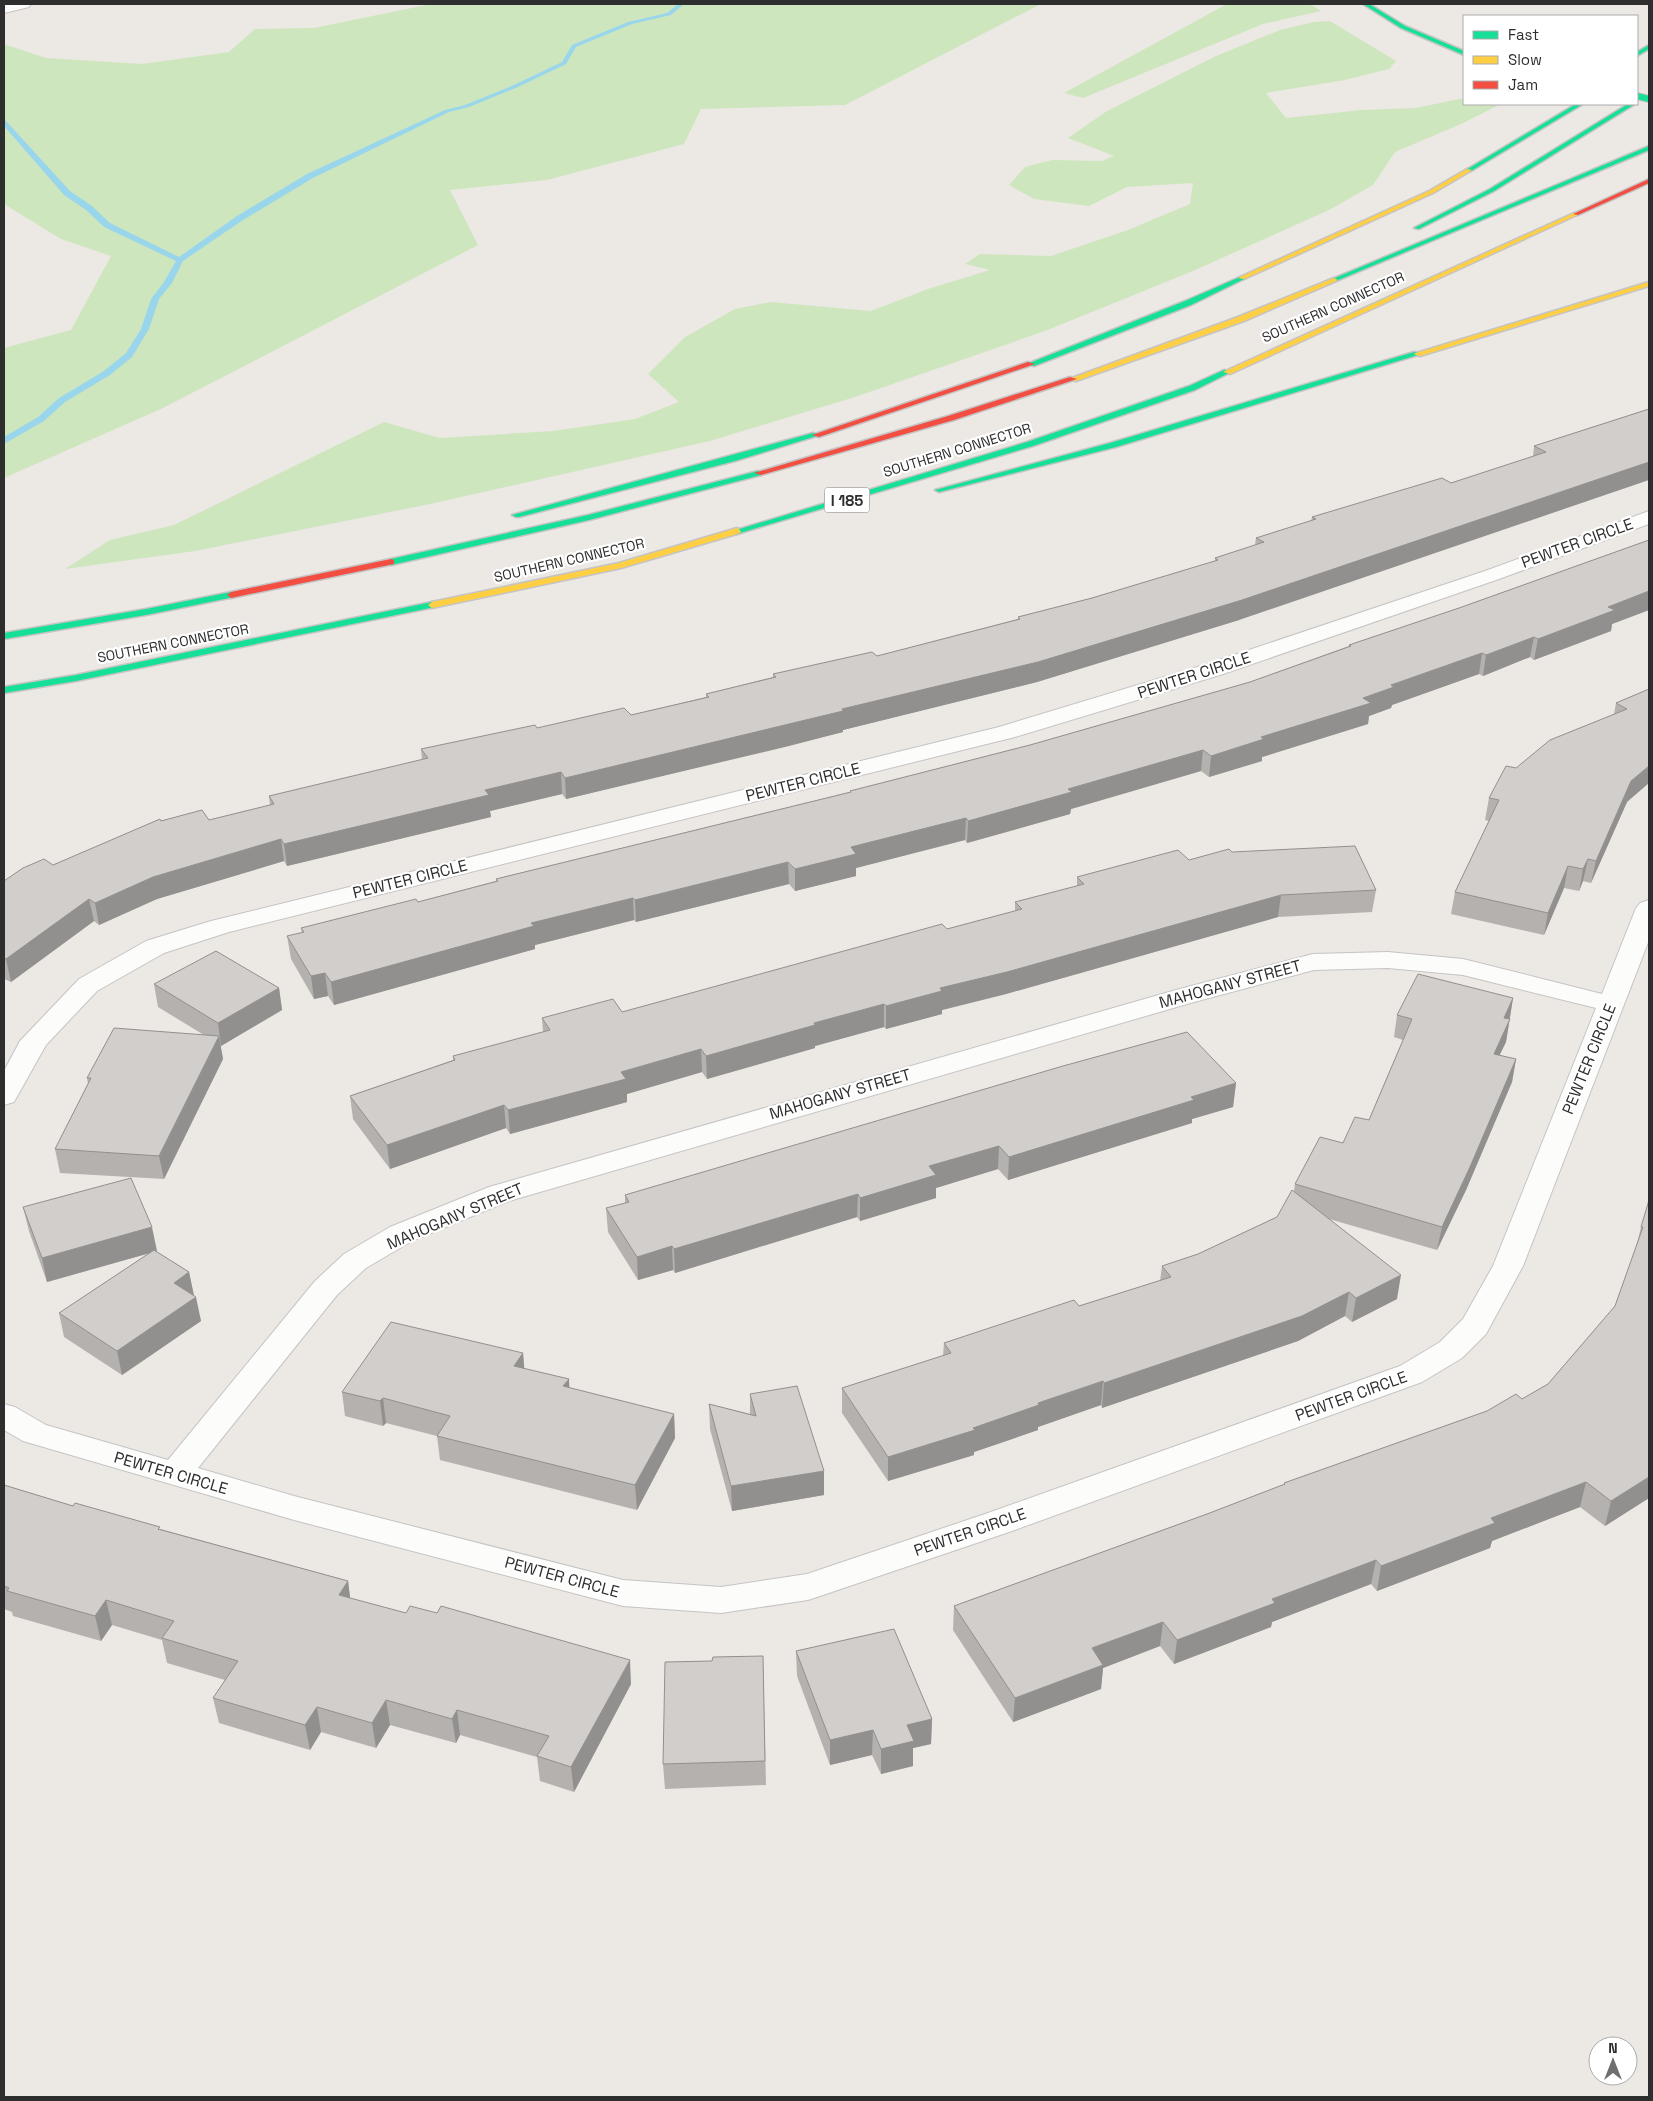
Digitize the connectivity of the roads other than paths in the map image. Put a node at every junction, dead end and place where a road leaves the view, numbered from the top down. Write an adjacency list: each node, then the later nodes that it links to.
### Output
1 (24, 4): 3 (street)
2 (1366, 4): 5 (main road)
3 (4, 9)
4 (1649, 47): 6 (main road)
5 (1463, 53)
6 (1638, 53)
7 (1649, 92): 8 (main road)
8 (1638, 99)
9 (1556, 105): 14 (main road)
10 (1578, 105): 14 (main road)
11 (1630, 105): 15 (main road)
12 (1649, 148): 20 (main road, SOUTHERN CONNECTOR)
13 (1649, 181): 17 (main road, SOUTHERN CONNECTOR / I 185)
14 (1382, 213): 22 (main road)
15 (1409, 232)
16 (1560, 234): 17 (main road)
17 (1460, 267): 25 (main road, SOUTHERN CONNECTOR / I 185)
18 (1315, 275): 20 (main road)
19 (1649, 284): 21 (main road)
20 (1132, 357): 26 (main road, SOUTHERN CONNECTOR)
21 (931, 492)
22 (505, 517)
23 (1649, 517): 30 (street, PEWTER CIRCLE)
24 (768, 534): 25 (main road)
25 (621, 565): 27 (main road, SOUTHERN CONNECTOR / I 185)
26 (4, 636)
27 (4, 690)
28 (1649, 908): 29 (street, PEWTER CIRCLE)
29 (1611, 1004): 32 (street, MAHOGANY STREET); 32 (street, PEWTER CIRCLE)
30 (4, 1096)
31 (4, 1415): 32 (street, PEWTER CIRCLE)
32 (175, 1474)

